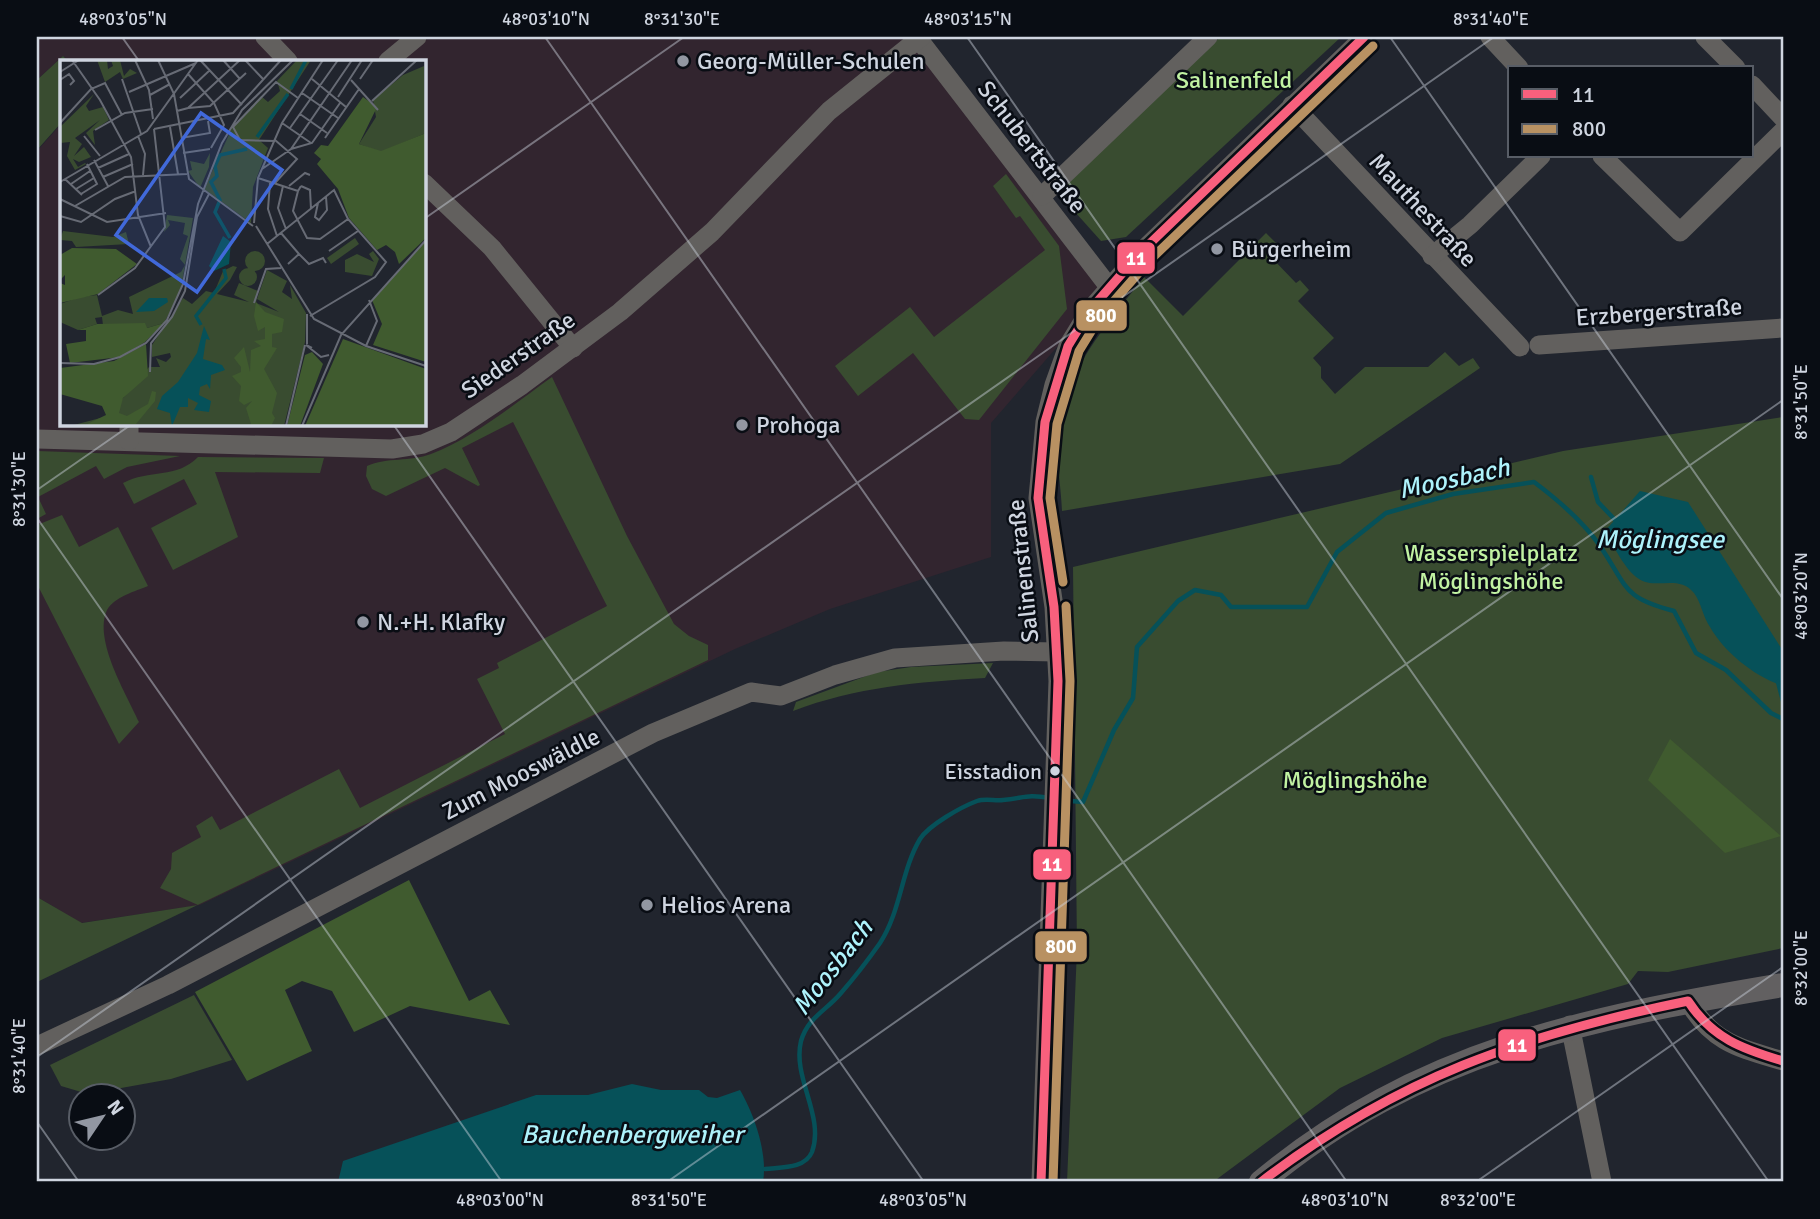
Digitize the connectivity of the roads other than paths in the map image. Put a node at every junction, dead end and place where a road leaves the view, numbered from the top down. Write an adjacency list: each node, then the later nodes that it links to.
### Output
1 (265, 37): 8 (street)
2 (417, 37): 9 (street)
3 (919, 37): 20 (street, Schubertstraße); 25 (street, Siederstraße)
4 (1208, 37): 20 (street)
5 (1364, 37): 13 (street, Salinenstraße)
6 (1490, 37): 10 (street)
7 (1705, 37): 11 (street)
8 (287, 60)
9 (389, 60)
10 (1517, 66)
11 (1734, 66)
12 (1754, 87): 14 (street)
13 (1292, 105): 21 (street, Mauthestraße); 22 (street, Salinenstraße)
14 (1782, 118): 15 (street)
15 (1754, 149)
16 (1539, 158): 21 (street)
17 (1604, 158): 18 (street)
18 (1746, 158)
19 (425, 184): 25 (street)
20 (1042, 196): 22 (street, Schubertstraße)
21 (1432, 256): 24 (street, Mauthestraße)
22 (1109, 287): 28 (street, Salinenstraße)
23 (1783, 328): 24 (street, Erzbergerstraße)
24 (1529, 346)
25 (573, 348): 26 (street, Siederstraße)
26 (129, 432): 27 (street, Siederstraße)
27 (37, 439)
28 (1057, 652): 32 (street, Zum Mooswäldle); 34 (street, Salinenstraße)
29 (1783, 985): 30 (main road)
30 (1688, 1001): 31 (main road); 33 (street)
31 (1570, 1026): 35 (main road); 36 (street)
32 (37, 1046)
33 (1783, 1061)
34 (1041, 1182)
35 (1261, 1182)
36 (1601, 1182)

